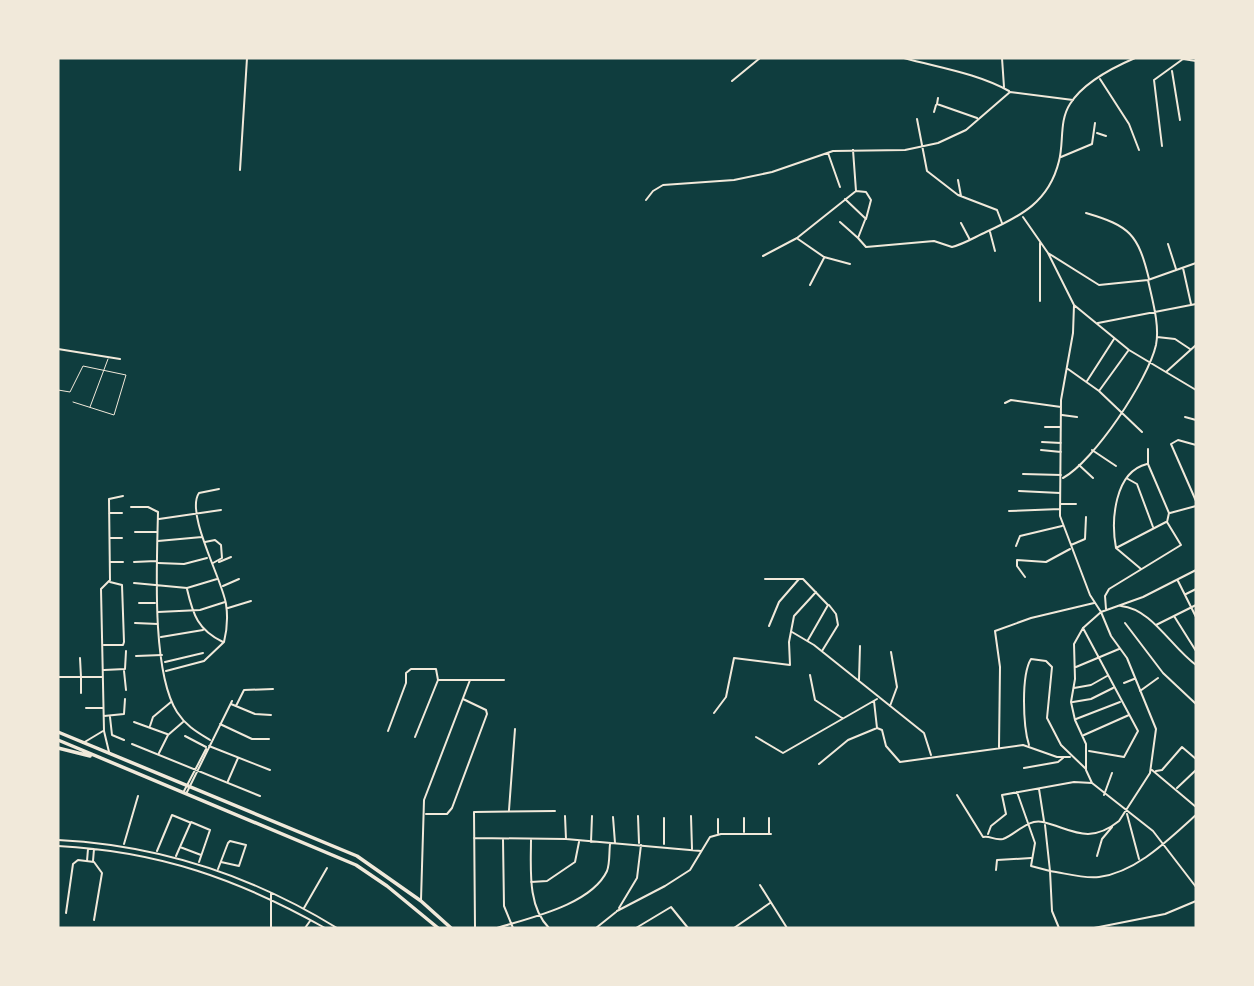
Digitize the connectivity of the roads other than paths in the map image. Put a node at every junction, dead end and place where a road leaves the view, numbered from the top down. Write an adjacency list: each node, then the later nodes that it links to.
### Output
1 (247, 58): 30 (street)
2 (761, 58): 11 (street)
3 (904, 58): 12 (street)
4 (1002, 58): 12 (street)
5 (1134, 58): 7 (street)
6 (1183, 58): 8 (street); 9 (street)
7 (1126, 60): 10 (street)
8 (1196, 60)
9 (1172, 70): 20 (street); 24 (street)
10 (1100, 78): 15 (street); 27 (street)
11 (732, 81)
12 (1004, 88): 13 (street)
13 (1010, 92): 15 (street); 19 (street)
14 (938, 98): 16 (street)
15 (1073, 100): 29 (street)
16 (937, 104): 17 (street); 19 (street)
17 (934, 112)
18 (917, 119): 25 (street)
19 (978, 119): 25 (street)
20 (1180, 120)
21 (1095, 123): 22 (street)
22 (1096, 133): 23 (street); 29 (street)
23 (1106, 136)
24 (1162, 146)
25 (922, 147): 26 (street); 34 (street)
26 (852, 149): 28 (street); 33 (street)
27 (1139, 150)
28 (828, 152): 32 (street); 36 (street)
29 (1060, 157): 38 (street)
30 (240, 170)
31 (958, 180): 34 (street)
32 (840, 187)
33 (856, 191): 35 (street); 39 (street)
34 (961, 196): 42 (street)
35 (844, 199): 39 (street); 44 (street)
36 (646, 200)
37 (1086, 213): 57 (street)
38 (1022, 216): 42 (street); 47 (street)
39 (866, 219): 45 (street)
40 (840, 222): 45 (street)
41 (961, 223): 46 (street)
42 (1003, 225): 43 (street)
43 (990, 231): 46 (street); 49 (street)
44 (797, 238): 51 (street); 52 (street)
45 (858, 238): 46 (street)
46 (970, 240)
47 (1040, 241): 50 (street); 59 (street)
48 (1168, 244): 56 (street)
49 (995, 251)
50 (1048, 253): 57 (street); 61 (street)
51 (763, 256)
52 (824, 257): 54 (street); 58 (street)
53 (1196, 263): 55 (street)
54 (850, 264)
55 (1183, 268): 56 (street); 62 (street)
56 (1177, 270): 57 (street)
57 (1148, 280): 63 (street)
58 (810, 285)
59 (1040, 301)
60 (1196, 304): 62 (street)
61 (1074, 305): 64 (street); 74 (street)
62 (1192, 305): 63 (street)
63 (1154, 314): 64 (street); 65 (street)
64 (1096, 324): 66 (street)
65 (1156, 337): 69 (street); 73 (street)
66 (1114, 338): 70 (street); 77 (street)
67 (1196, 345): 69 (street)
68 (58, 349): 71 (street)
69 (1191, 349): 76 (street)
70 (1129, 350): 73 (street); 80 (street)
71 (108, 357): 72 (street); 75 (lane)
72 (120, 359)
73 (1149, 364): 76 (street); 86 (street)
74 (1067, 369): 77 (street); 83 (street)
75 (104, 370): 78 (lane); 84 (lane); 84 (lane)
76 (1164, 373): 79 (street)
77 (1087, 382): 80 (street)
78 (58, 390)
79 (1196, 390)
80 (1099, 391): 86 (street)
81 (73, 402): 84 (lane)
82 (1004, 403): 83 (street)
83 (1061, 407): 85 (street)
84 (89, 408)
85 (1061, 415): 87 (street); 91 (street)
86 (1122, 415): 92 (street); 98 (street)
87 (1077, 416)
88 (1185, 417): 89 (street)
89 (1196, 420)
90 (1045, 427): 91 (street)
91 (1062, 427): 94 (street)
92 (1142, 432)
93 (1042, 442): 94 (street)
94 (1062, 443): 99 (street)
95 (1196, 445): 110 (street)
96 (1148, 449): 101 (street)
97 (1041, 450): 99 (street)
98 (1091, 450): 100 (street); 102 (street)
99 (1062, 452): 104 (street)
100 (1078, 464): 104 (street); 105 (street)
101 (1148, 464): 106 (street); 122 (street)
102 (1116, 466)
103 (1023, 474): 104 (street)
104 (1062, 477): 109 (street)
105 (1093, 478)
106 (1128, 479): 128 (street); 138 (street)
107 (219, 489): 123 (street)
108 (1019, 491): 109 (street)
109 (1061, 493): 113 (street)
110 (1195, 494): 112 (street)
111 (123, 496): 120 (street)
112 (1196, 501)
113 (1060, 504): 114 (street); 117 (street)
114 (1076, 504)
115 (1196, 506): 122 (street)
116 (131, 507): 125 (street)
117 (1060, 509): 119 (street); 127 (street)
118 (221, 510): 123 (street)
119 (1009, 511)
120 (108, 513): 121 (street); 132 (street)
121 (122, 513)
122 (1169, 513): 126 (street)
123 (198, 514): 125 (street); 131 (street)
124 (1086, 517): 137 (street)
125 (158, 519): 130 (street)
126 (1167, 522): 128 (street); 147 (street)
127 (1063, 526): 136 (street); 137 (street)
128 (1153, 528): 138 (street)
129 (135, 532): 130 (street)
130 (158, 532): 134 (street)
131 (202, 537): 134 (street); 135 (street)
132 (109, 538): 133 (street); 141 (street)
133 (122, 538)
134 (157, 541): 144 (street)
135 (204, 542): 139 (street); 145 (street)
136 (1016, 546)
137 (1071, 547): 150 (street); 167 (street)
138 (1116, 548): 147 (street)
139 (209, 557): 144 (street); 146 (street)
140 (231, 557): 145 (street)
141 (110, 562): 142 (street); 155 (street)
142 (123, 562)
143 (134, 562): 144 (street)
144 (157, 562): 157 (street)
145 (218, 562): 146 (street)
146 (212, 564): 151 (street)
147 (1142, 569): 174 (street)
148 (1196, 570): 154 (street)
149 (799, 578): 153 (street); 161 (street); 182 (street)
150 (1025, 578)
151 (218, 579): 158 (street); 159 (street)
152 (239, 579): 158 (street)
153 (765, 579)
154 (1178, 580): 162 (street); 170 (street)
155 (109, 582): 190 (street); 190 (street)
156 (134, 583): 157 (street)
157 (157, 585): 159 (street); 166 (street)
158 (222, 586): 163 (street)
159 (187, 588): 173 (street)
160 (1196, 589): 162 (street)
161 (816, 592): 168 (street); 186 (street)
162 (1185, 594): 171 (street)
163 (226, 601): 172 (street); 173 (street)
164 (251, 601): 172 (street)
165 (139, 603): 166 (street)
166 (156, 603): 175 (street)
167 (1095, 603): 176 (street); 267 (street)
168 (828, 605): 188 (street); 194 (street)
169 (1196, 605): 171 (street)
170 (1120, 606): 174 (street); 183 (street)
171 (1191, 606): 177 (street); 178 (street)
172 (227, 609): 189 (street)
173 (192, 610): 175 (street); 185 (street)
174 (1106, 610): 176 (street)
175 (157, 612): 181 (street)
176 (1101, 612): 184 (street); 192 (street)
177 (1173, 615): 183 (street); 196 (street)
178 (1196, 617)
179 (135, 623): 181 (street)
180 (1125, 623): 233 (street)
181 (158, 624): 187 (street)
182 (769, 626)
183 (1155, 626): 203 (street)
184 (1083, 628): 201 (street); 204 (street)
185 (203, 631): 187 (street); 189 (street)
186 (792, 632): 188 (street); 238 (street)
187 (160, 638): 198 (street)
188 (807, 641): 194 (street)
189 (224, 642): 207 (street)
190 (102, 645): 205 (street)
191 (860, 646): 218 (street)
192 (1120, 648): 201 (street); 214 (street)
193 (126, 651): 206 (street)
194 (821, 651): 218 (street)
195 (891, 652): 235 (street)
196 (1196, 652)
197 (203, 653): 202 (street)
198 (163, 655): 199 (street); 202 (street)
199 (136, 656)
200 (80, 658): 211 (street)
201 (1099, 660): 204 (street); 209 (street)
202 (164, 662): 207 (street)
203 (1196, 665)
204 (1076, 667): 221 (street)
205 (103, 670): 206 (street); 212 (street)
206 (124, 670): 223 (street)
207 (165, 671): 230 (street)
208 (810, 675): 243 (street)
209 (1108, 676): 220 (street); 221 (street)
210 (58, 677): 211 (street)
211 (80, 677): 212 (street); 225 (street)
212 (103, 677): 237 (street)
213 (1158, 678): 224 (street)
214 (1135, 679): 219 (street); 224 (street)
215 (438, 680): 216 (street); 252 (street); 257 (street)
216 (470, 680): 217 (street); 227 (street)
217 (504, 680)
218 (858, 681): 228 (street)
219 (1124, 684)
220 (1114, 687): 231 (street); 232 (street)
221 (1074, 688): 231 (street)
222 (273, 689): 234 (street)
223 (126, 690)
224 (1140, 691): 284 (street)
225 (81, 693)
226 (125, 699): 242 (street)
227 (462, 699): 302 (street); 302 (street)
228 (878, 699): 229 (street); 235 (street)
229 (874, 701): 243 (street); 249 (street)
230 (172, 702): 246 (street); 248 (street)
231 (1071, 702): 244 (street)
232 (1121, 702): 240 (street); 244 (street)
233 (1196, 704)
234 (236, 706): 239 (street); 247 (street)
235 (890, 707): 272 (street)
236 (86, 708): 237 (street)
237 (103, 708): 241 (street)
238 (714, 713)
239 (271, 715)
240 (1129, 715): 255 (street); 269 (street)
241 (103, 716): 242 (street); 251 (street)
242 (110, 716): 261 (street)
243 (842, 718): 258 (street)
244 (1075, 720): 255 (street)
245 (134, 722): 248 (street)
246 (184, 722): 254 (street); 262 (street)
247 (219, 724): 259 (street); 262 (street)
248 (149, 727): 254 (street)
249 (877, 728): 272 (street); 278 (street)
250 (515, 729): 299 (street)
251 (103, 731): 263 (street); 270 (street)
252 (388, 731)
253 (58, 732): 263 (main road)
254 (167, 734): 271 (street)
255 (1083, 735): 269 (street)
256 (185, 736): 266 (street)
257 (415, 737)
258 (756, 737)
259 (269, 739)
260 (58, 740): 274 (main road)
261 (124, 740)
262 (210, 740): 266 (street)
263 (83, 743): 270 (main road)
264 (132, 744): 271 (street)
265 (1029, 745): 267 (street); 273 (street); 276 (street)
266 (207, 747): 275 (street); 279 (street); 282 (street)
267 (999, 747): 272 (street)
268 (58, 748): 274 (main road)
269 (1088, 751): 281 (street)
270 (110, 753): 289 (main road)
271 (159, 754): 279 (street)
272 (931, 756)
273 (1071, 757): 276 (street); 281 (street)
274 (99, 758): 293 (main road)
275 (238, 758): 283 (street); 287 (street)
276 (1063, 758): 280 (street)
277 (1196, 759): 284 (street)
278 (819, 764)
279 (194, 768): 282 (street); 289 (street)
280 (1024, 768)
281 (1086, 769): 288 (street)
282 (198, 770): 287 (street); 289 (street)
283 (270, 770)
284 (1152, 770): 291 (street); 301 (street)
285 (1196, 770): 291 (street)
286 (1112, 773): 295 (street)
287 (228, 782): 297 (street)
288 (1092, 783): 290 (street); 295 (street)
289 (188, 786): 293 (street); 361 (main road)
290 (1038, 789): 292 (street); 314 (street)
291 (1176, 789): 298 (street)
292 (1017, 792): 315 (street); 319 (street)
293 (185, 793): 376 (main road)
294 (957, 795): 319 (street)
295 (1104, 795): 301 (street)
296 (138, 796): 332 (street)
297 (260, 796)
298 (1196, 807)
299 (509, 811): 300 (street); 320 (street)
300 (555, 811)
301 (1126, 813): 316 (street); 331 (street); 347 (street)
302 (425, 814): 361 (street)
303 (1196, 815): 331 (street)
304 (565, 816): 323 (street)
305 (592, 816): 327 (street)
306 (638, 816): 330 (street)
307 (691, 816): 339 (street)
308 (613, 817): 329 (street)
309 (664, 818): 333 (street)
310 (744, 818): 317 (street)
311 (769, 818): 317 (street)
312 (718, 819): 318 (street)
313 (190, 822): 335 (street); 341 (street); 342 (street)
314 (1045, 823): 315 (street); 316 (street); 354 (street)
315 (1030, 824): 319 (street); 345 (street)
316 (1112, 826): 343 (street)
317 (744, 833): 318 (street)
318 (718, 834): 340 (street)
319 (988, 835)
320 (474, 838): 322 (street); 378 (street)
321 (531, 838): 322 (street); 323 (street); 355 (street)
322 (503, 839): 371 (street)
323 (566, 839): 326 (street)
324 (58, 840): 325 (street)
325 (81, 841): 332 (street); 336 (street)
326 (579, 841): 327 (street); 355 (street)
327 (591, 842): 328 (street)
328 (610, 843): 329 (street); 368 (street)
329 (615, 843): 330 (street)
330 (640, 844): 333 (street); 359 (street)
331 (1164, 844): 347 (street); 357 (street)
332 (124, 845): 341 (street)
333 (664, 845): 339 (street)
334 (58, 846): 336 (street)
335 (180, 846): 342 (street); 344 (street)
336 (81, 847): 337 (street)
337 (89, 848): 338 (street); 346 (street)
338 (94, 848): 348 (street); 360 (street)
339 (692, 849): 340 (street)
340 (701, 850): 363 (street)
341 (157, 852): 344 (street)
342 (202, 855): 350 (street)
343 (1097, 856)
344 (176, 857): 350 (street)
345 (1032, 858): 353 (street); 354 (street)
346 (87, 861): 348 (street); 367 (street)
347 (1140, 861): 354 (street)
348 (93, 862): 369 (street)
349 (221, 862): 349 (street); 352 (street)
350 (198, 864): 352 (street)
351 (327, 868): 365 (street)
352 (218, 870): 358 (street)
353 (996, 870)
354 (1049, 871): 387 (street)
355 (531, 882): 368 (street)
356 (760, 885): 364 (street)
357 (1196, 887)
358 (271, 892): 360 (street); 365 (street)
359 (627, 897): 363 (street); 366 (street)
360 (271, 899): 370 (street); 372 (street)
361 (421, 901): 377 (main road)
362 (1196, 901): 388 (street)
363 (633, 903): 366 (street)
364 (771, 903): 385 (street); 386 (street)
365 (303, 908): 375 (street)
366 (617, 911): 382 (street)
367 (66, 913)
368 (540, 915): 371 (street); 381 (street)
369 (94, 920)
370 (311, 920): 373 (street); 374 (street)
371 (511, 924): 379 (street); 380 (street)
372 (271, 928)
373 (305, 928)
374 (324, 928)
375 (337, 928)
376 (438, 928)
377 (451, 928)
378 (475, 928)
379 (497, 928)
380 (513, 928)
381 (549, 928)
382 (596, 928)
383 (636, 928): 384 (street)
384 (687, 928)
385 (734, 928)
386 (785, 928)
387 (1059, 928)
388 (1094, 928)

